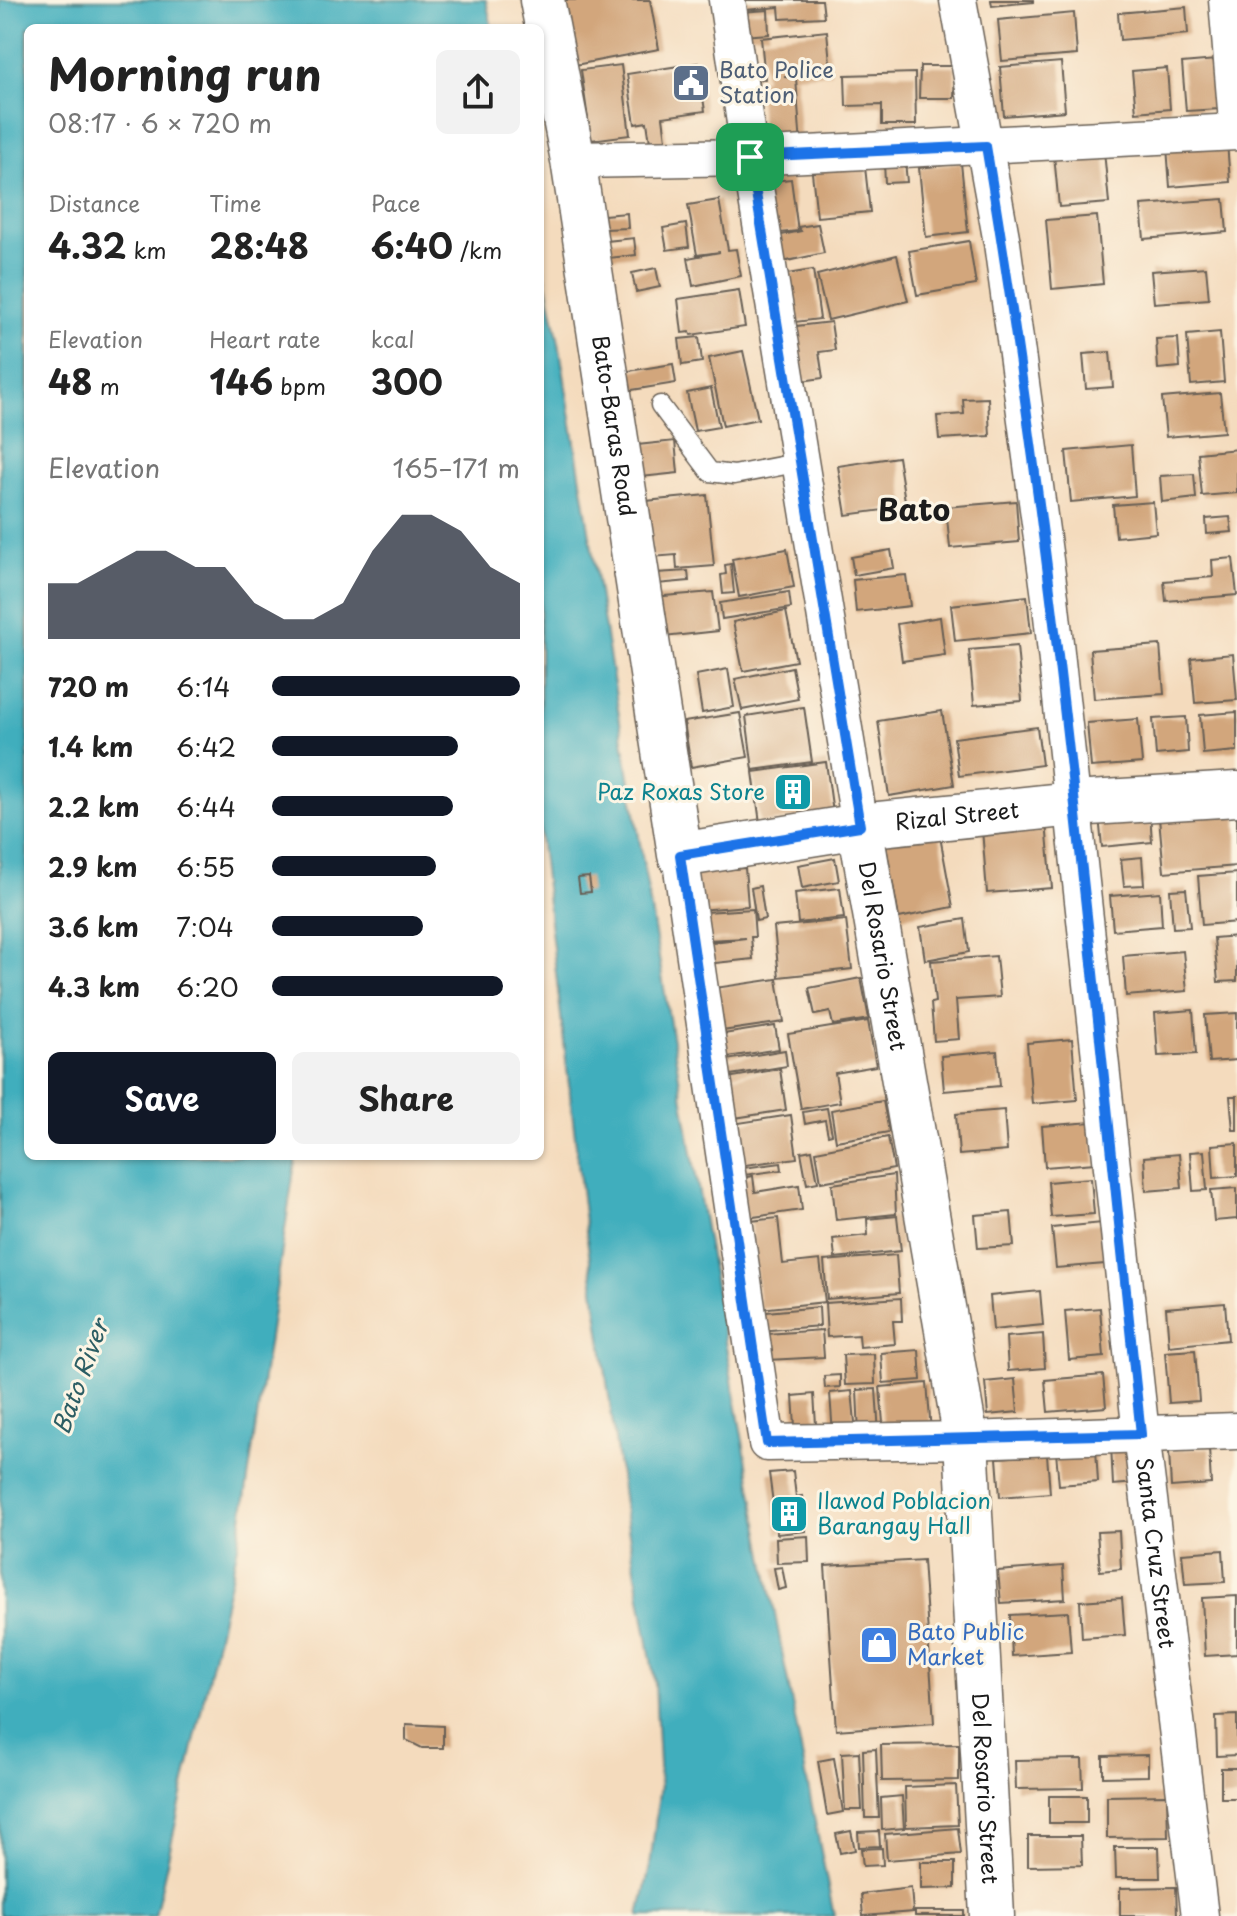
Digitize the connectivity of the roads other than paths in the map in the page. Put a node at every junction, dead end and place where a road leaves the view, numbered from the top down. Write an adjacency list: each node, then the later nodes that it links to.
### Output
1 (542, 0): 9 (main road, Bato-Baras Road)
2 (727, 0): 8 (street, Del Rosario Street)
3 (958, 0): 7 (street, Santa Cruz Street)
4 (1227, 0): 5 (street)
5 (1237, 122)
6 (1237, 132): 7 (street)
7 (986, 146): 8 (street); 13 (street, Santa Cruz Street)
8 (750, 157): 9 (street); 11 (street, Del Rosario Street)
9 (573, 160): 15 (main road, Bato-Baras Road)
10 (660, 405): 11 (lane)
11 (801, 462): 14 (street, Del Rosario Street)
12 (1237, 794): 13 (main road, Rizal Street)
13 (1073, 804): 14 (main road, Rizal Street); 17 (street, Santa Cruz Street)
14 (860, 826): 15 (main road, Rizal Street); 18 (main road, Del Rosario Street)
15 (680, 855): 18 (street)
16 (1237, 1431): 17 (street)
17 (1141, 1434): 18 (street); 20 (street, Santa Cruz Street)
18 (966, 1440): 19 (main road, Del Rosario Street)
19 (992, 1916)
20 (1200, 1916)

